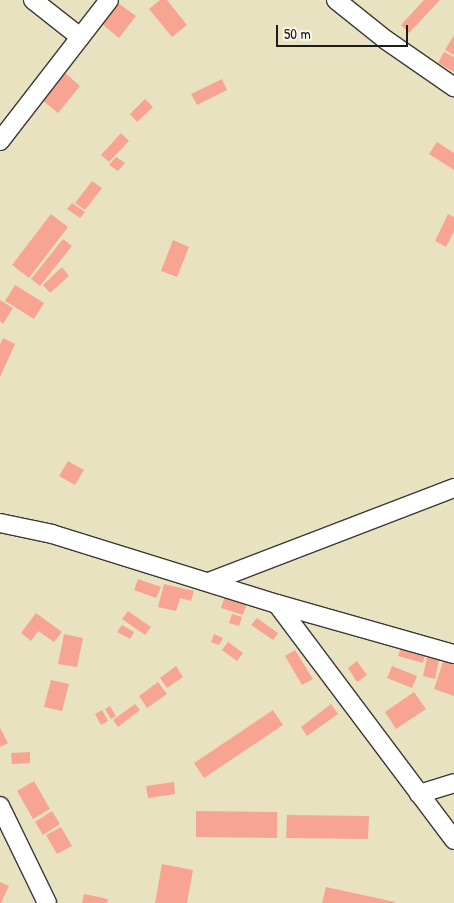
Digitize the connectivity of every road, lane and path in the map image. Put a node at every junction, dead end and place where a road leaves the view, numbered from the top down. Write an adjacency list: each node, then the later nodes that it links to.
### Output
1 (33, 0): 4 (street)
2 (109, 0): 4 (street)
3 (336, 0): 5 (street)
4 (80, 37): 6 (street)
5 (454, 87)
6 (0, 141)
7 (454, 488): 9 (street)
8 (0, 523): 9 (street)
9 (209, 582): 10 (street)
10 (277, 604): 11 (street); 13 (street)
11 (454, 654)
12 (454, 783): 13 (street)
13 (419, 794): 15 (street)
14 (0, 806): 16 (street)
15 (454, 840)
16 (46, 903)

